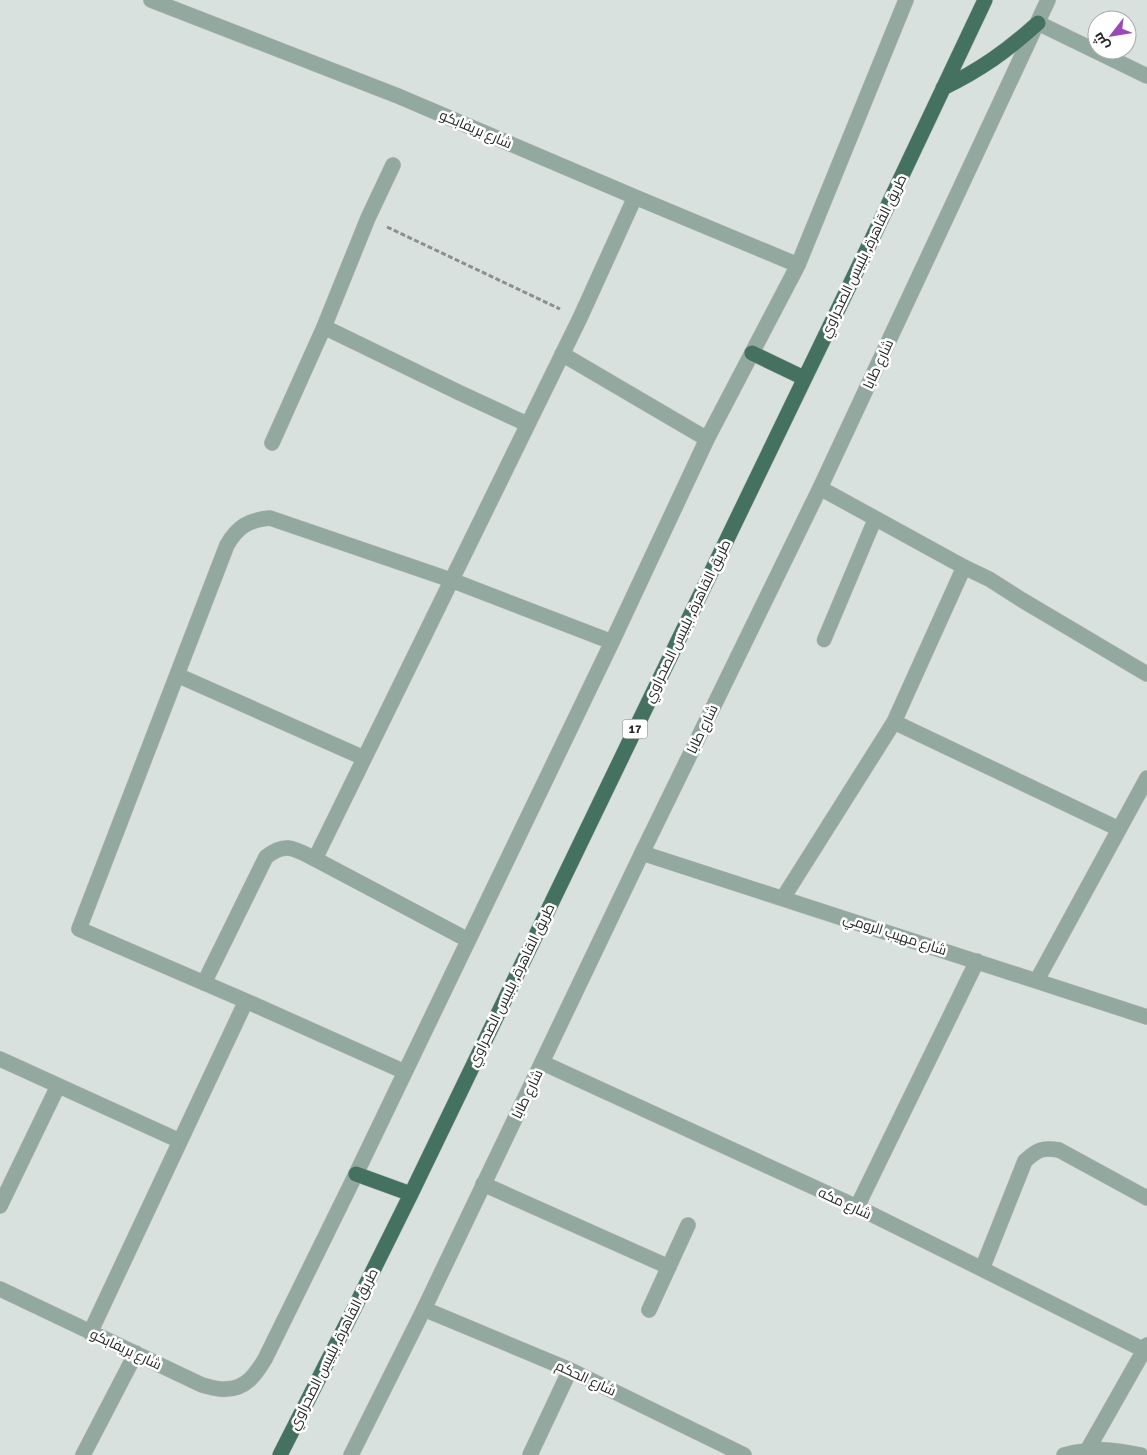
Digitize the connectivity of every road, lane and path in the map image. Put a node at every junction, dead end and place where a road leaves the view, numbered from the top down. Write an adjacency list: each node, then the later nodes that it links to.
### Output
1 (151, 0): 9 (street, شارع بريفابكو)
2 (906, 0): 11 (street)
3 (985, 0): 7 (highway, طريق القاهرة, بلبيس الصحراوي / 17)
4 (1048, 0): 5 (street, شارع طابا)
5 (1038, 23): 6 (street); 7 (highway); 20 (street, شارع طابا)
6 (1147, 76)
7 (942, 88): 16 (highway, طريق القاهرة, بلبيس الصحراوي / 17)
8 (393, 165): 10 (street)
9 (635, 197): 11 (street, شارع بريفابكو); 12 (street)
10 (368, 218): 12 (path); 13 (street)
11 (798, 264): 14 (street)
12 (580, 318): 15 (street)
13 (324, 327): 17 (street); 19 (street)
14 (752, 353): 16 (highway); 18 (street)
15 (562, 354): 17 (street); 18 (street)
16 (804, 378): 48 (highway, طريق القاهرة, بلبيس الصحراوي / 17)
17 (527, 424): 23 (street)
18 (707, 439): 25 (street)
19 (272, 443)
20 (820, 488): 21 (street); 32 (street, شارع طابا)
21 (874, 518): 22 (street); 24 (lane)
22 (964, 567): 26 (street); 28 (street)
23 (451, 580): 25 (street); 27 (street); 29 (street)
24 (824, 640)
25 (612, 642): 35 (street)
26 (1147, 674)
27 (177, 675): 29 (street); 38 (street)
28 (894, 722): 31 (street); 34 (street)
29 (364, 758): 33 (street)
30 (1147, 778): 31 (street)
31 (1119, 829): 37 (street)
32 (642, 853): 34 (street, شارع مهيب الرومي); 42 (street, شارع طابا)
33 (315, 859): 35 (street); 38 (street)
34 (783, 898): 36 (street, شارع مهيب الرومي)
35 (468, 940): 43 (street)
36 (977, 961): 37 (street, شارع مهيب الرومي); 51 (street)
37 (1037, 980): 40 (street, شارع مهيب الرومي)
38 (204, 983): 39 (street)
39 (246, 1001): 43 (street); 45 (street)
40 (1147, 1017)
41 (0, 1059): 44 (street)
42 (543, 1063): 47 (street, شارع طابا); 51 (street, شارع مكه)
43 (405, 1072): 46 (street)
44 (58, 1086): 45 (street); 50 (street)
45 (180, 1142): 58 (street)
46 (356, 1174): 48 (highway); 60 (street, شارع بريفابكو)
47 (483, 1184): 53 (street); 56 (street, شارع طابا)
48 (411, 1194): 64 (highway, طريق القاهرة, بلبيس الصحراوي / 17)
49 (1147, 1198): 54 (street)
50 (0, 1206)
51 (857, 1208): 54 (street, شارع مكه)
52 (688, 1226): 53 (street)
53 (669, 1267): 57 (street)
54 (982, 1269): 59 (street, شارع مكه)
55 (0, 1289): 58 (street, شارع بريفابكو)
56 (424, 1309): 61 (street, شارع الحكم); 65 (street, شارع طابا)
57 (649, 1310)
58 (90, 1332): 60 (street, شارع بريفابكو)
59 (1146, 1348): 62 (street)
60 (136, 1353): 63 (street)
61 (570, 1370): 66 (street); 67 (street, شارع الحكم)
62 (1088, 1450): 68 (street); 69 (street)
63 (83, 1455)
64 (280, 1455)
65 (351, 1455)
66 (530, 1455)
67 (744, 1455)
68 (1064, 1455)
69 (1140, 1455)

